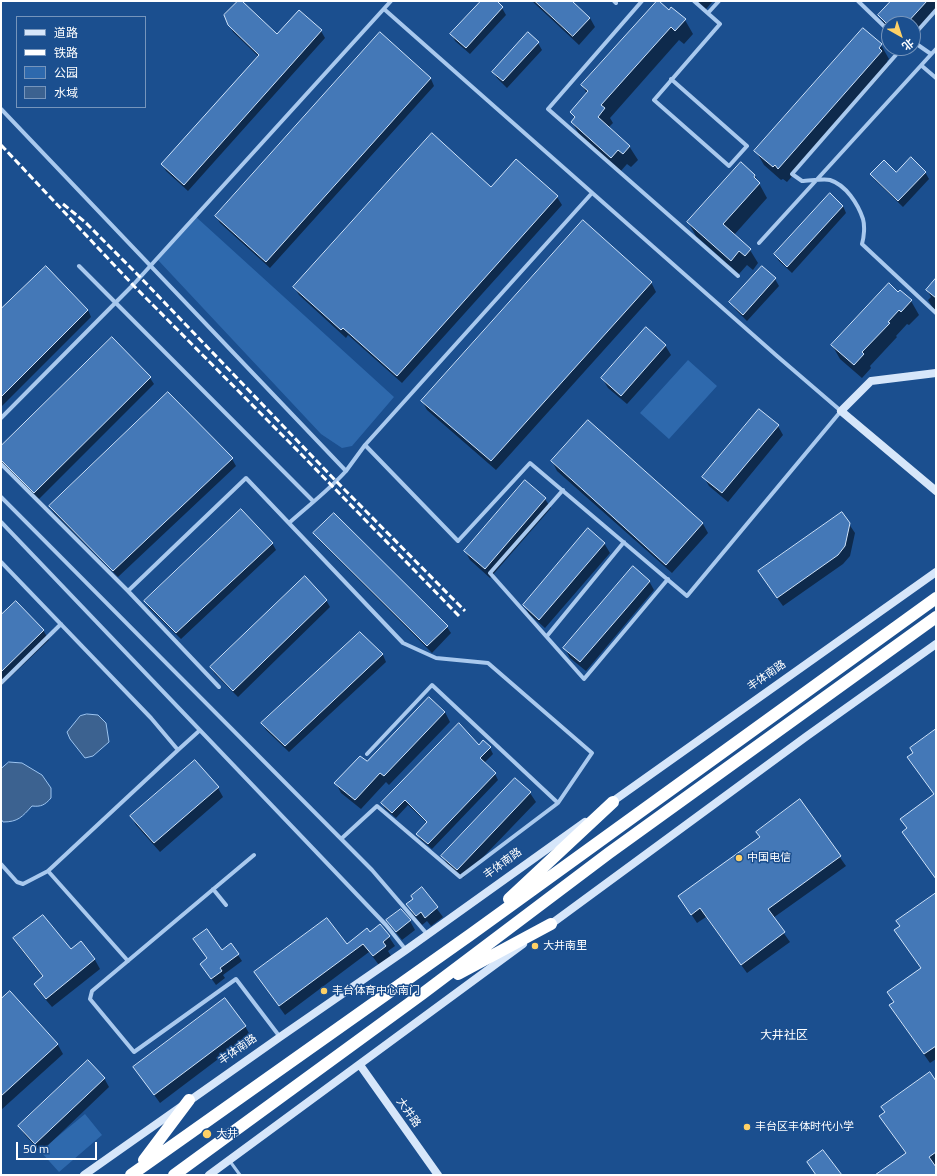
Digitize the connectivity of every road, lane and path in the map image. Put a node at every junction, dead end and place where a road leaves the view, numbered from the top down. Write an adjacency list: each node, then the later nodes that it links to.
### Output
1 (391, 1): 6 (street)
2 (642, 1): 24 (street)
3 (694, 1): 8 (street)
4 (719, 1): 8 (street)
5 (858, 1): 9 (street)
6 (384, 9): 20 (street); 23 (street)
7 (936, 10): 10 (street)
8 (708, 13): 17 (street)
9 (881, 23)
10 (921, 27)
11 (921, 47): 13 (street)
12 (936, 49): 13 (street)
13 (931, 54): 15 (street)
14 (895, 56): 19 (street)
15 (922, 66): 16 (street); 19 (street)
16 (936, 78)
17 (671, 80): 17 (street)
18 (1, 109): 23 (street)
19 (816, 181): 21 (street); 26 (street)
20 (592, 192): 28 (street); 30 (street)
21 (759, 243)
22 (79, 266): 25 (street)
23 (150, 266): 25 (street); 32 (street)
24 (738, 276)
25 (116, 302): 29 (street); 36 (street)
26 (936, 313)
27 (936, 373): 28 (street)
28 (841, 411): 34 (street); 42 (street)
29 (1, 418)
30 (365, 445): 32 (street); 33 (street)
31 (1, 464): 43 (street)
32 (346, 471): 36 (street)
33 (563, 490): 39 (street); 47 (street)
34 (936, 491)
35 (1, 497): 56 (street)
36 (313, 501): 38 (street)
37 (1, 522): 51 (street)
38 (289, 523): 43 (street); 55 (street)
39 (624, 542): 42 (street); 47 (street)
40 (1, 562): 46 (street)
41 (936, 572): 54 (street, 丰体南路)
42 (668, 579): 47 (street)
43 (128, 591): 50 (street)
44 (936, 598): 64 (highway)
45 (936, 617): 67 (highway)
46 (61, 624): 49 (street); 52 (street)
47 (547, 636)
48 (936, 644): 62 (street)
49 (1, 683)
50 (219, 686)
51 (199, 731): 52 (street); 65 (street)
52 (178, 750): 59 (street)
53 (367, 754): 55 (street)
54 (613, 802): 63 (street, 丰体南路); 64 (highway)
55 (558, 803): 56 (street)
56 (341, 839): 63 (street)
57 (254, 855): 60 (street)
58 (1, 864): 59 (street)
59 (48, 871): 66 (street)
60 (213, 889): 61 (street); 66 (street)
61 (226, 905)
62 (551, 924): 67 (highway); 69 (street)
63 (428, 935): 65 (street, 丰体南路)
64 (470, 935): 73 (highway)
65 (406, 950): 68 (street, 丰体南路)
66 (128, 961): 68 (street)
67 (422, 994): 72 (highway)
68 (280, 1037): 70 (street, 丰体南路)
69 (360, 1064): 71 (street); 78 (street, 大井路)
70 (189, 1100): 73 (highway); 74 (street, 丰体南路)
71 (229, 1160): 76 (street); 77 (lane)
72 (183, 1170): 75 (highway)
73 (134, 1173)
74 (84, 1175)
75 (174, 1175)
76 (209, 1175)
77 (240, 1175)
78 (438, 1175)

